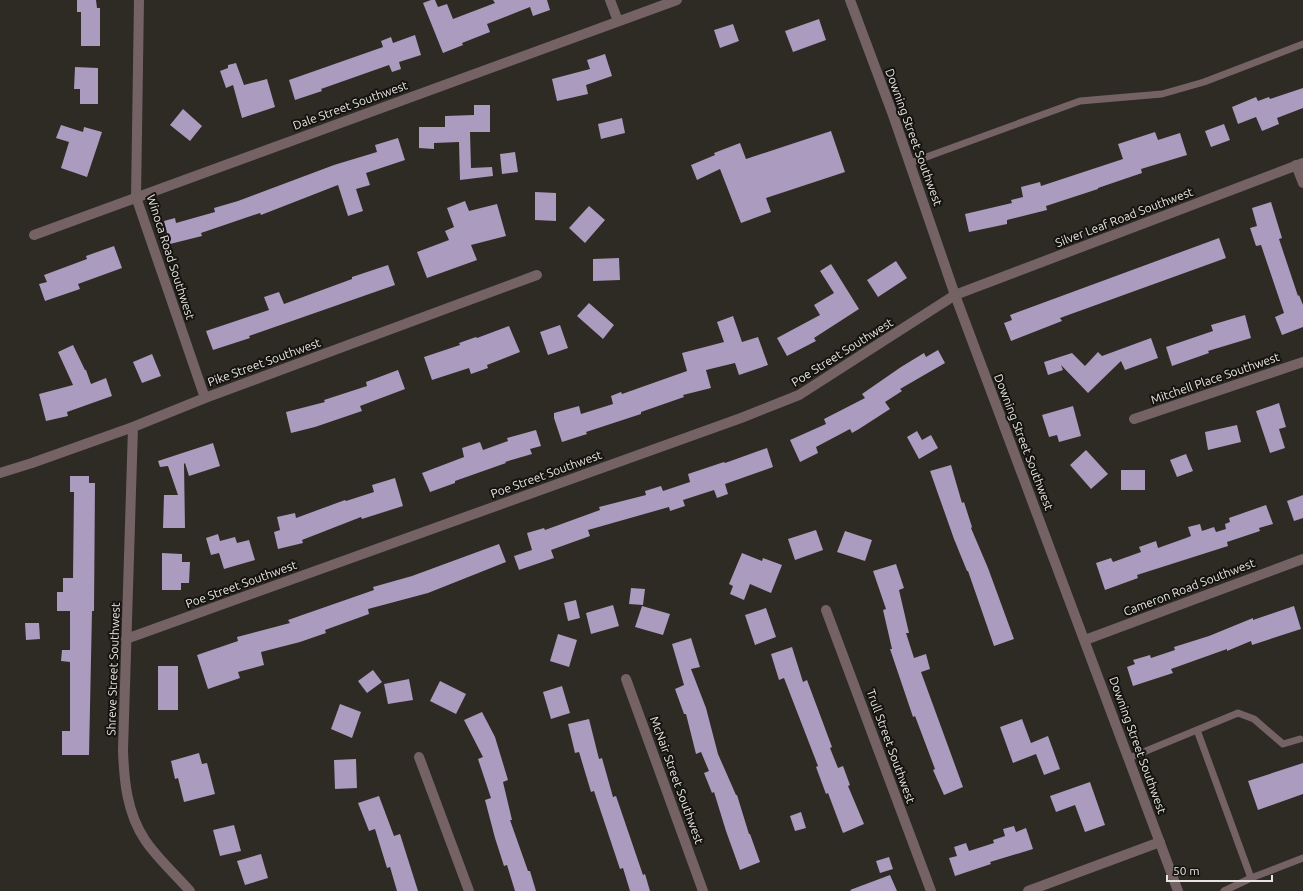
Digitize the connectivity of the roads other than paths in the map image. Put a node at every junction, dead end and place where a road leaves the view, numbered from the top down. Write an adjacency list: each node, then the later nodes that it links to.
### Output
1 (139, 0): 10 (street, Winoca Road Southwest)
2 (610, 0): 5 (street)
3 (677, 0): 5 (street, Dale Street Southwest)
4 (850, 0): 7 (street, Downing Street Southwest)
5 (618, 21): 10 (street, Dale Street Southwest)
6 (1303, 44): 7 (lane)
7 (910, 163): 13 (street, Downing Street Southwest)
8 (1300, 164): 9 (street); 13 (street, Silver Leaf Road Southwest)
9 (1303, 183)
10 (136, 197): 11 (street, Dale Street Southwest); 15 (street, Winoca Road Southwest)
11 (34, 235)
12 (537, 275): 15 (street, Pike Street Southwest)
13 (955, 295): 21 (street, Poe Street Southwest); 22 (street, Downing Street Southwest)
14 (1303, 362): 16 (street, Mitchell Place Southwest)
15 (205, 398): 17 (street, Pike Street Southwest)
16 (1134, 419)
17 (134, 427): 18 (street, Pike Street Southwest); 21 (street, Shreve Street Southwest)
18 (0, 472)
19 (1303, 559): 22 (street, Cameron Road Southwest)
20 (826, 610): 34 (street, Trull Street Southwest)
21 (126, 639): 31 (street, Shreve Street Southwest)
22 (1085, 640): 27 (street, Downing Street Southwest)
23 (626, 679): 33 (street, McNair Street Southwest)
24 (1197, 730): 25 (lane); 27 (lane); 30 (lane)
25 (1300, 739)
26 (419, 757): 32 (street)
27 (1129, 758): 28 (street, Downing Street Southwest)
28 (1160, 842): 35 (street); 36 (street, Downing Street Southwest)
29 (1303, 858): 30 (lane)
30 (1251, 878): 37 (lane)
31 (190, 891)
32 (469, 891)
33 (703, 891)
34 (931, 891)
35 (1028, 891)
36 (1178, 891)
37 (1224, 891)

